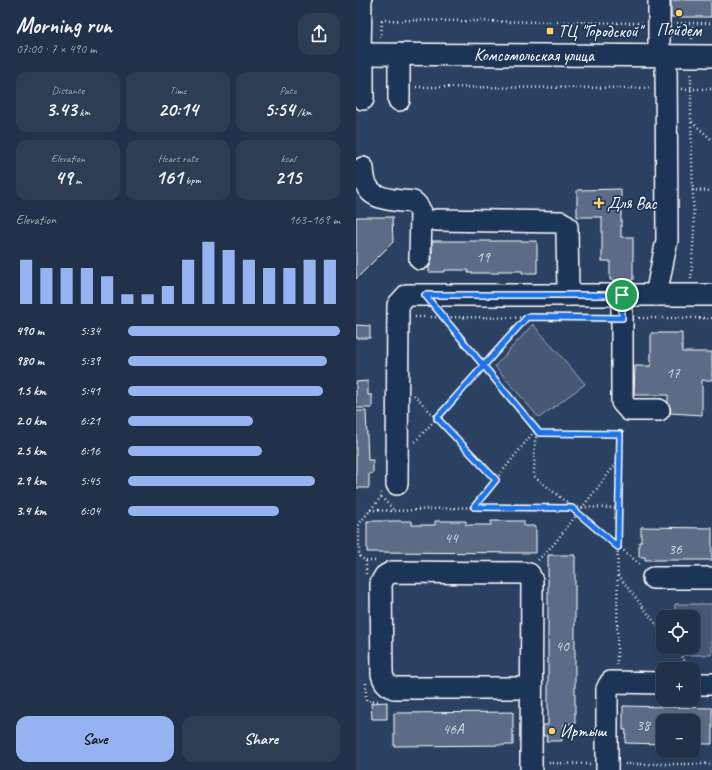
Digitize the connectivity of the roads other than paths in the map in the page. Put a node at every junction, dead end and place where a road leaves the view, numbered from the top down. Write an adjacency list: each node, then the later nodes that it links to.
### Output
1 (659, 0): 4 (street)
2 (361, 10): 3 (street)
3 (372, 54): 4 (street, Комсомольская улица); 6 (street); 7 (street)
4 (662, 56): 5 (street, Комсомольская улица); 13 (street)
5 (712, 56)
6 (399, 93)
7 (363, 99)
8 (364, 168): 10 (street)
9 (437, 220): 11 (street)
10 (420, 259)
11 (568, 295): 12 (street); 16 (street)
12 (622, 295): 13 (street); 15 (street)
13 (656, 295): 14 (street)
14 (712, 295)
15 (659, 410)
16 (389, 487)
17 (648, 573): 18 (street)
18 (712, 578)
19 (656, 683): 24 (street)
20 (700, 684): 21 (street)
21 (712, 684)
22 (531, 688): 22 (street); 23 (street)
23 (537, 766)
24 (607, 767)

